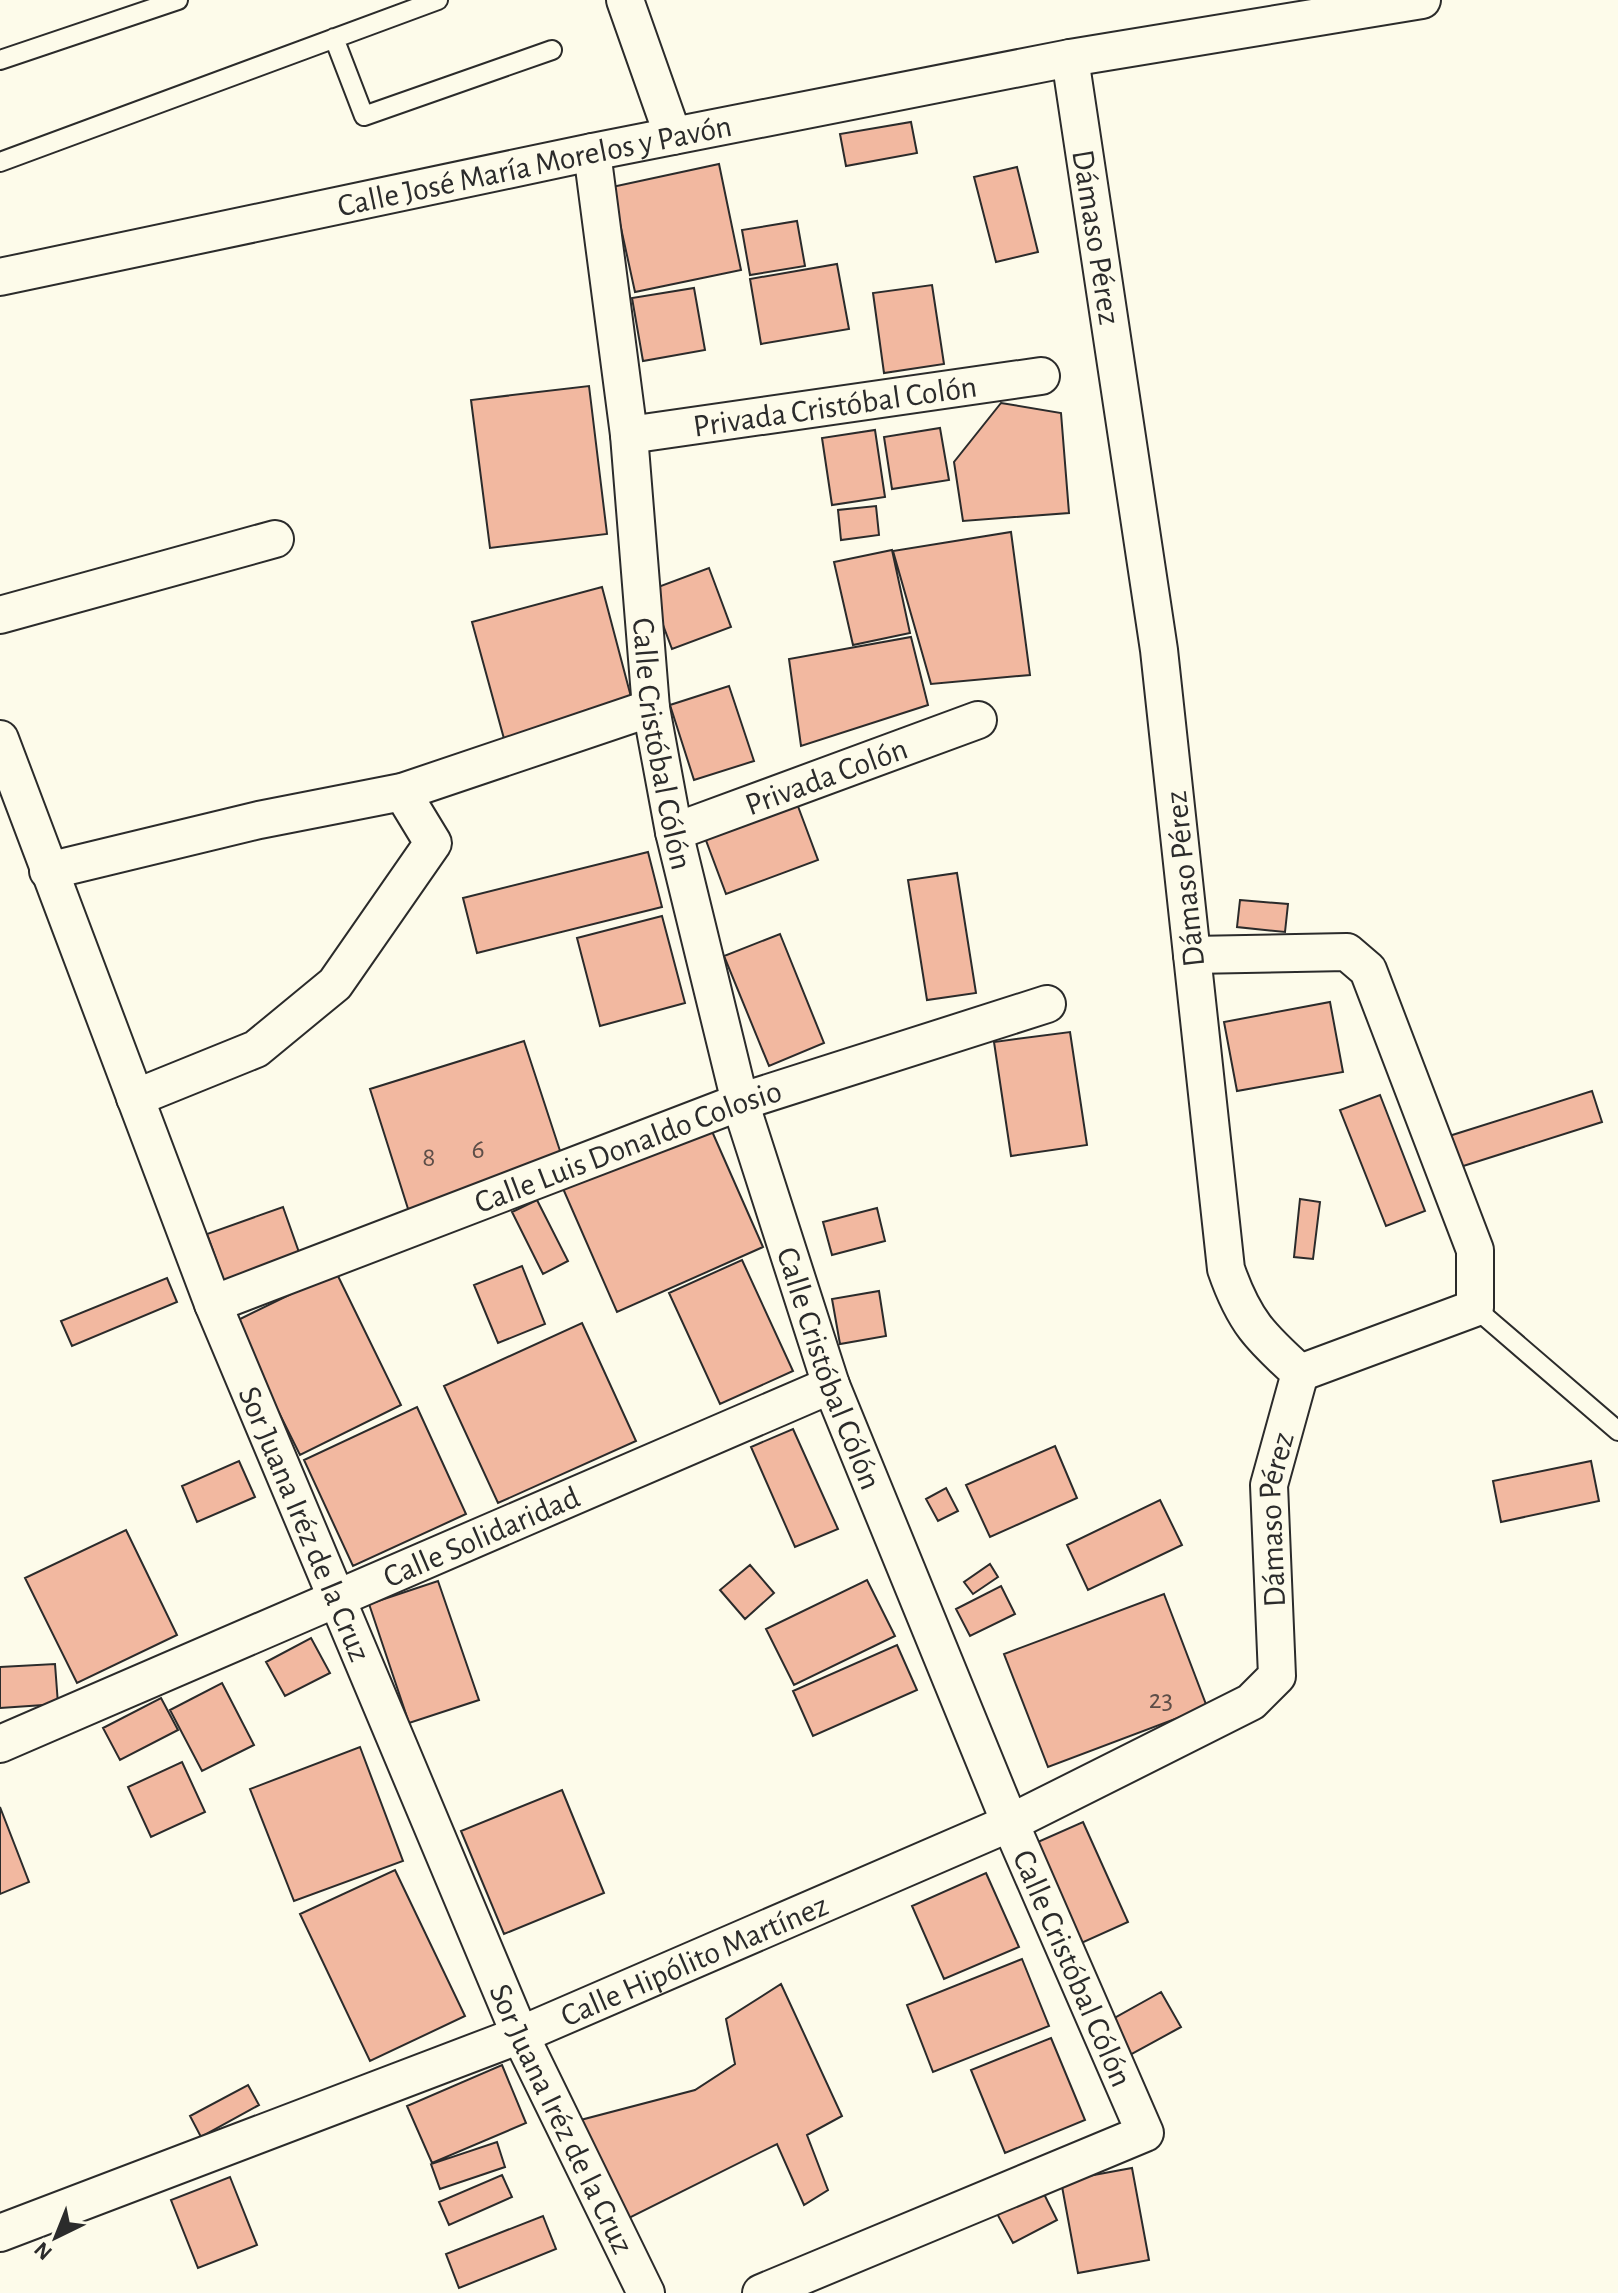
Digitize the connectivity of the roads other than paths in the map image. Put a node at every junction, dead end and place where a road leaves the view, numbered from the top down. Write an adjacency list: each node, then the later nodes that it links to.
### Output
1 (178, 0): 8 (lane)
2 (438, 0): 5 (lane)
3 (625, 0): 9 (street)
4 (1422, 0): 7 (street, Calle José María Morelos y Pavón)
5 (334, 38): 6 (lane); 11 (lane)
6 (552, 50)
7 (1070, 58): 9 (street, Calle José María Morelos y Pavón); 23 (street, Dámaso Pérez)
8 (0, 60)
9 (673, 136): 10 (street, Calle José María Morelos y Pavón)
10 (592, 152): 12 (street, Calle José María Morelos y Pavón); 14 (street, Calle Cristóbal Cólón)
11 (0, 162)
12 (0, 277)
13 (1041, 376): 14 (street, Privada Cristóbal Colón)
14 (629, 435): 17 (street, Calle Cristóbal Cólón)
15 (275, 539): 16 (street)
16 (0, 615)
17 (651, 708): 20 (street); 21 (street, Calle Cristóbal Cólón)
18 (978, 720): 21 (street, Privada Colón)
19 (0, 739): 22 (street, Sor Juana Iréz de la Cruz)
20 (402, 792): 22 (street); 25 (street)
21 (674, 832): 26 (street, Calle Cristóbal Cólón)
22 (48, 871): 25 (street, Sor Juana Iréz de la Cruz)
23 (1192, 955): 28 (street); 29 (street, Dámaso Pérez)
24 (1047, 1004): 26 (street, Calle Luis Donaldo Colosio)
25 (135, 1098): 27 (street, Sor Juana Iréz de la Cruz)
26 (740, 1102): 27 (street, Calle Luis Donaldo Colosio); 30 (street, Calle Cristóbal Cólón)
27 (213, 1304): 32 (street, Sor Juana Iréz de la Cruz)
28 (1475, 1308): 29 (street); 31 (lane)
29 (1300, 1373): 33 (street, Dámaso Pérez)
30 (831, 1385): 32 (street, Calle Solidaridad); 35 (street, Calle Cristóbal Cólón)
31 (1618, 1431)
32 (336, 1599): 34 (street, Calle Solidaridad); 36 (street, Sor Juana Iréz de la Cruz)
33 (1277, 1676): 35 (street, Calle Hipólito Martínez)
34 (0, 1744)
35 (1010, 1823): 36 (street, Calle Hipólito Martínez); 39 (street, Calle Cristóbal Cólón)
36 (520, 2035): 37 (street, Calle Hipólito Martínez); 38 (street, Sor Juana Iréz de la Cruz)
37 (0, 2233)
38 (646, 2293)
39 (761, 2293)

